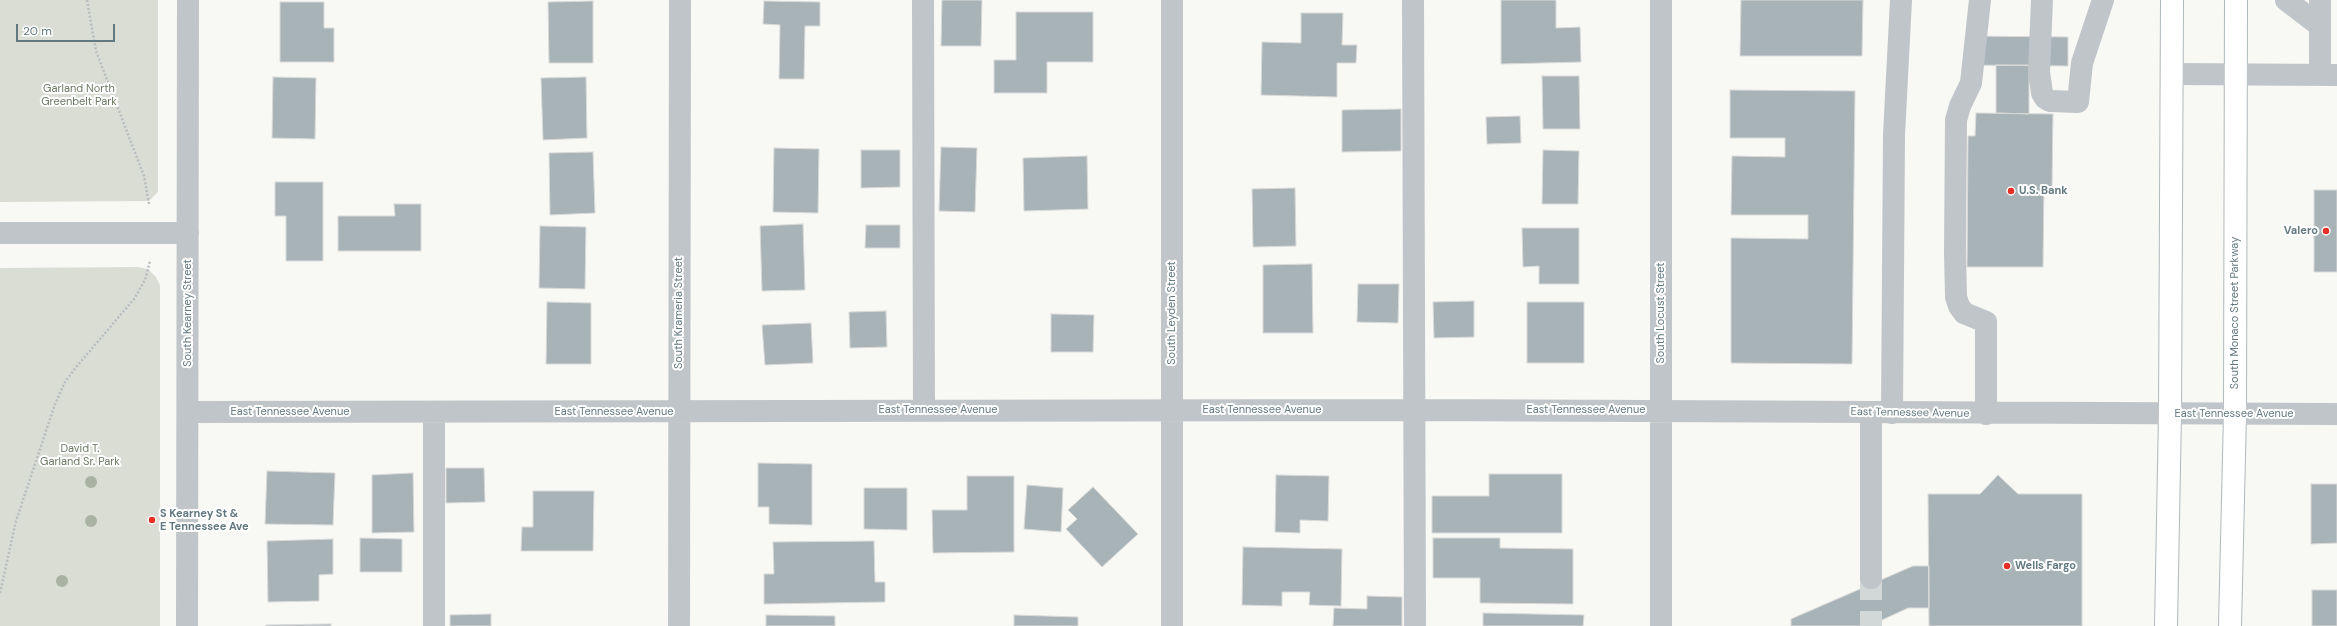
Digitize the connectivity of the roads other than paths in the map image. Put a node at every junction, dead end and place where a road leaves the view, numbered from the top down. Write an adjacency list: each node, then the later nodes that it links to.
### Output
1 (188, 0): 20 (street, South Kearney Street)
2 (680, 0): 27 (street, South Krameria Street)
3 (923, 0): 21 (street)
4 (1172, 0): 22 (street, South Leyden Street)
5 (1413, 0): 23 (street)
6 (1661, 0): 24 (street, South Locust Street)
7 (1901, 0): 29 (street)
8 (1980, 0): 30 (street)
9 (2042, 0): 10 (street)
10 (2103, 0)
11 (2172, 0): 16 (main road)
12 (2236, 0): 17 (main road, South Monaco Street Parkway)
13 (2286, 0): 15 (street)
14 (2320, 0): 15 (street)
15 (2320, 26): 18 (street)
16 (2172, 74): 17 (street); 31 (main road)
17 (2235, 75): 18 (street); 32 (main road, South Monaco Street Parkway)
18 (2328, 75)
19 (0, 233): 20 (street)
20 (188, 233): 25 (street, South Kearney Street)
21 (924, 410): 22 (street, East Tennessee Avenue); 27 (street, East Tennessee Avenue)
22 (1173, 410): 23 (street, East Tennessee Avenue); 38 (street, South Leyden Street)
23 (1414, 410): 24 (street, East Tennessee Avenue); 39 (street)
24 (1661, 410): 28 (street, East Tennessee Avenue); 40 (street, South Locust Street)
25 (188, 412): 26 (street, East Tennessee Avenue); 35 (street, South Kearney Street)
26 (434, 412): 27 (street, East Tennessee Avenue); 36 (street)
27 (679, 412): 37 (street, South Krameria Street)
28 (1871, 413): 29 (street, East Tennessee Avenue); 34 (street)
29 (1892, 413): 30 (street, East Tennessee Avenue)
30 (1986, 414): 31 (street, East Tennessee Avenue)
31 (2170, 414): 32 (street, East Tennessee Avenue); 41 (main road)
32 (2235, 414): 33 (street, East Tennessee Avenue); 42 (main road, South Monaco Street Parkway)
33 (2337, 414)
34 (1871, 578)
35 (188, 626)
36 (434, 626)
37 (679, 626)
38 (1172, 626)
39 (1415, 626)
40 (1661, 626)
41 (2166, 626)
42 (2230, 626)

